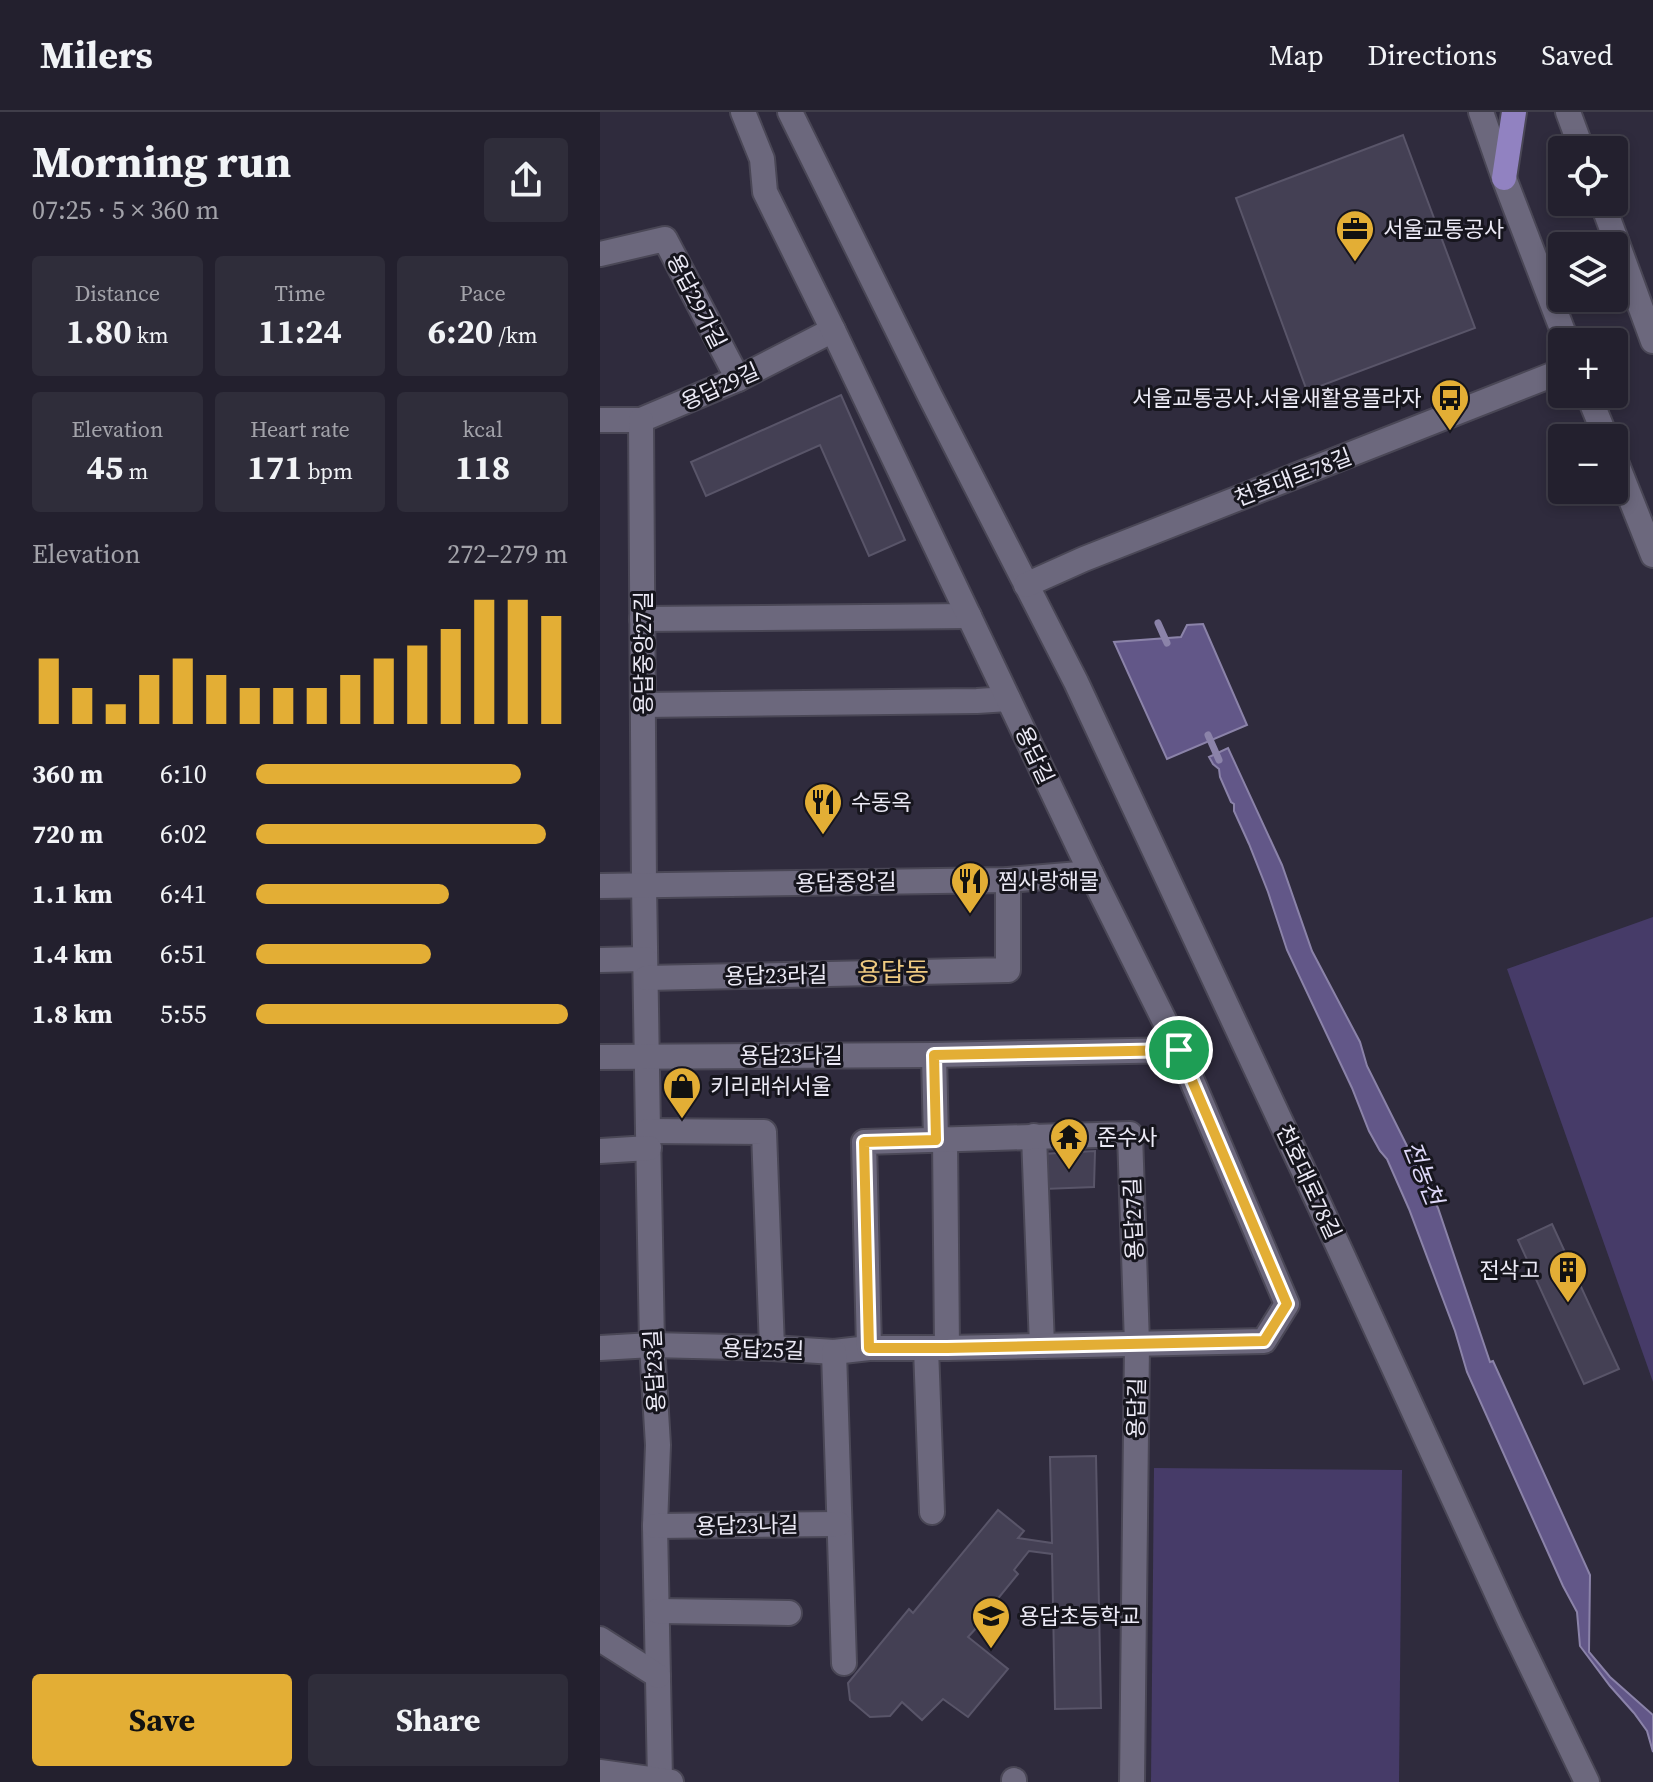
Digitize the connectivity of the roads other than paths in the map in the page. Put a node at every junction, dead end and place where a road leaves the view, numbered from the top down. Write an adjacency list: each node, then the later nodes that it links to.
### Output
1 (743, 112): 12 (street, 용답길)
2 (790, 112): 20 (street, 천호대로78길)
3 (1481, 112): 7 (street)
4 (1514, 112): 7 (main road)
5 (1568, 112): 6 (street)
6 (1577, 136)
7 (1504, 178): 11 (street)
8 (1609, 216): 10 (street)
9 (600, 254): 15 (street, 용답29가길)
10 (1644, 291): 13 (street)
11 (1562, 328)
12 (833, 330): 15 (street, 용답29길); 21 (street, 용답길)
13 (1653, 341)
14 (1548, 376): 20 (street, 천호대로78길)
15 (738, 379): 17 (street, 용답29길)
16 (600, 420): 17 (street, 용답29길)
17 (641, 420): 22 (street, 용답중앙27길)
18 (1628, 490): 19 (street)
19 (1651, 545)
20 (1026, 585): 58 (street, 천호대로78길)
21 (969, 616): 22 (street); 23 (street, 용답길)
22 (642, 619): 24 (street, 용답중앙27길)
23 (1008, 699): 24 (street, 용답길); 25 (street, 용답길)
24 (643, 705): 27 (street, 용답중앙27길)
25 (1091, 873): 26 (street, 용답중앙길); 31 (street, 용답길)
26 (1008, 880): 27 (street, 용답중앙길); 30 (street, 용답23라길)
27 (644, 885): 28 (street, 용답중앙길); 30 (street, 용답23길)
28 (600, 886)
29 (600, 960): 30 (street)
30 (646, 969): 33 (street, 용답23길)
31 (1179, 1050): 32 (street, 용답23다길); 39 (street, 용답길)
32 (934, 1055): 33 (street, 용답23다길); 37 (street)
33 (647, 1056): 34 (street); 36 (street, 용답23길)
34 (600, 1057)
35 (1034, 1136): 37 (street, 용답27길); 39 (street, 용답27길); 41 (street)
36 (649, 1140): 38 (street); 40 (street, 용답23길); 43 (street)
37 (941, 1140): 44 (street, 용답27길); 45 (street)
38 (600, 1151)
39 (1137, 1344): 41 (street, 용답25길); 57 (street, 용답길)
40 (652, 1345): 42 (street, 용답25길); 43 (street, 용답25길); 49 (street, 용답23길)
41 (1042, 1346): 45 (street, 용답25길)
42 (600, 1348)
43 (772, 1348): 46 (street, 용답25길)
44 (869, 1348): 45 (street, 용답25길); 46 (street, 용답25길)
45 (936, 1348): 47 (street)
46 (834, 1352): 48 (street)
47 (932, 1512)
48 (839, 1524): 49 (street, 용답23나길); 53 (street)
49 (655, 1526): 50 (street, 용답23길)
50 (657, 1611): 51 (street); 54 (street, 용답23길)
51 (789, 1613)
52 (600, 1639): 54 (street)
53 (844, 1663)
54 (658, 1676): 56 (street, 용답23길)
55 (600, 1772): 56 (street)
56 (665, 1781)
57 (1132, 1782)
58 (1587, 1782)

